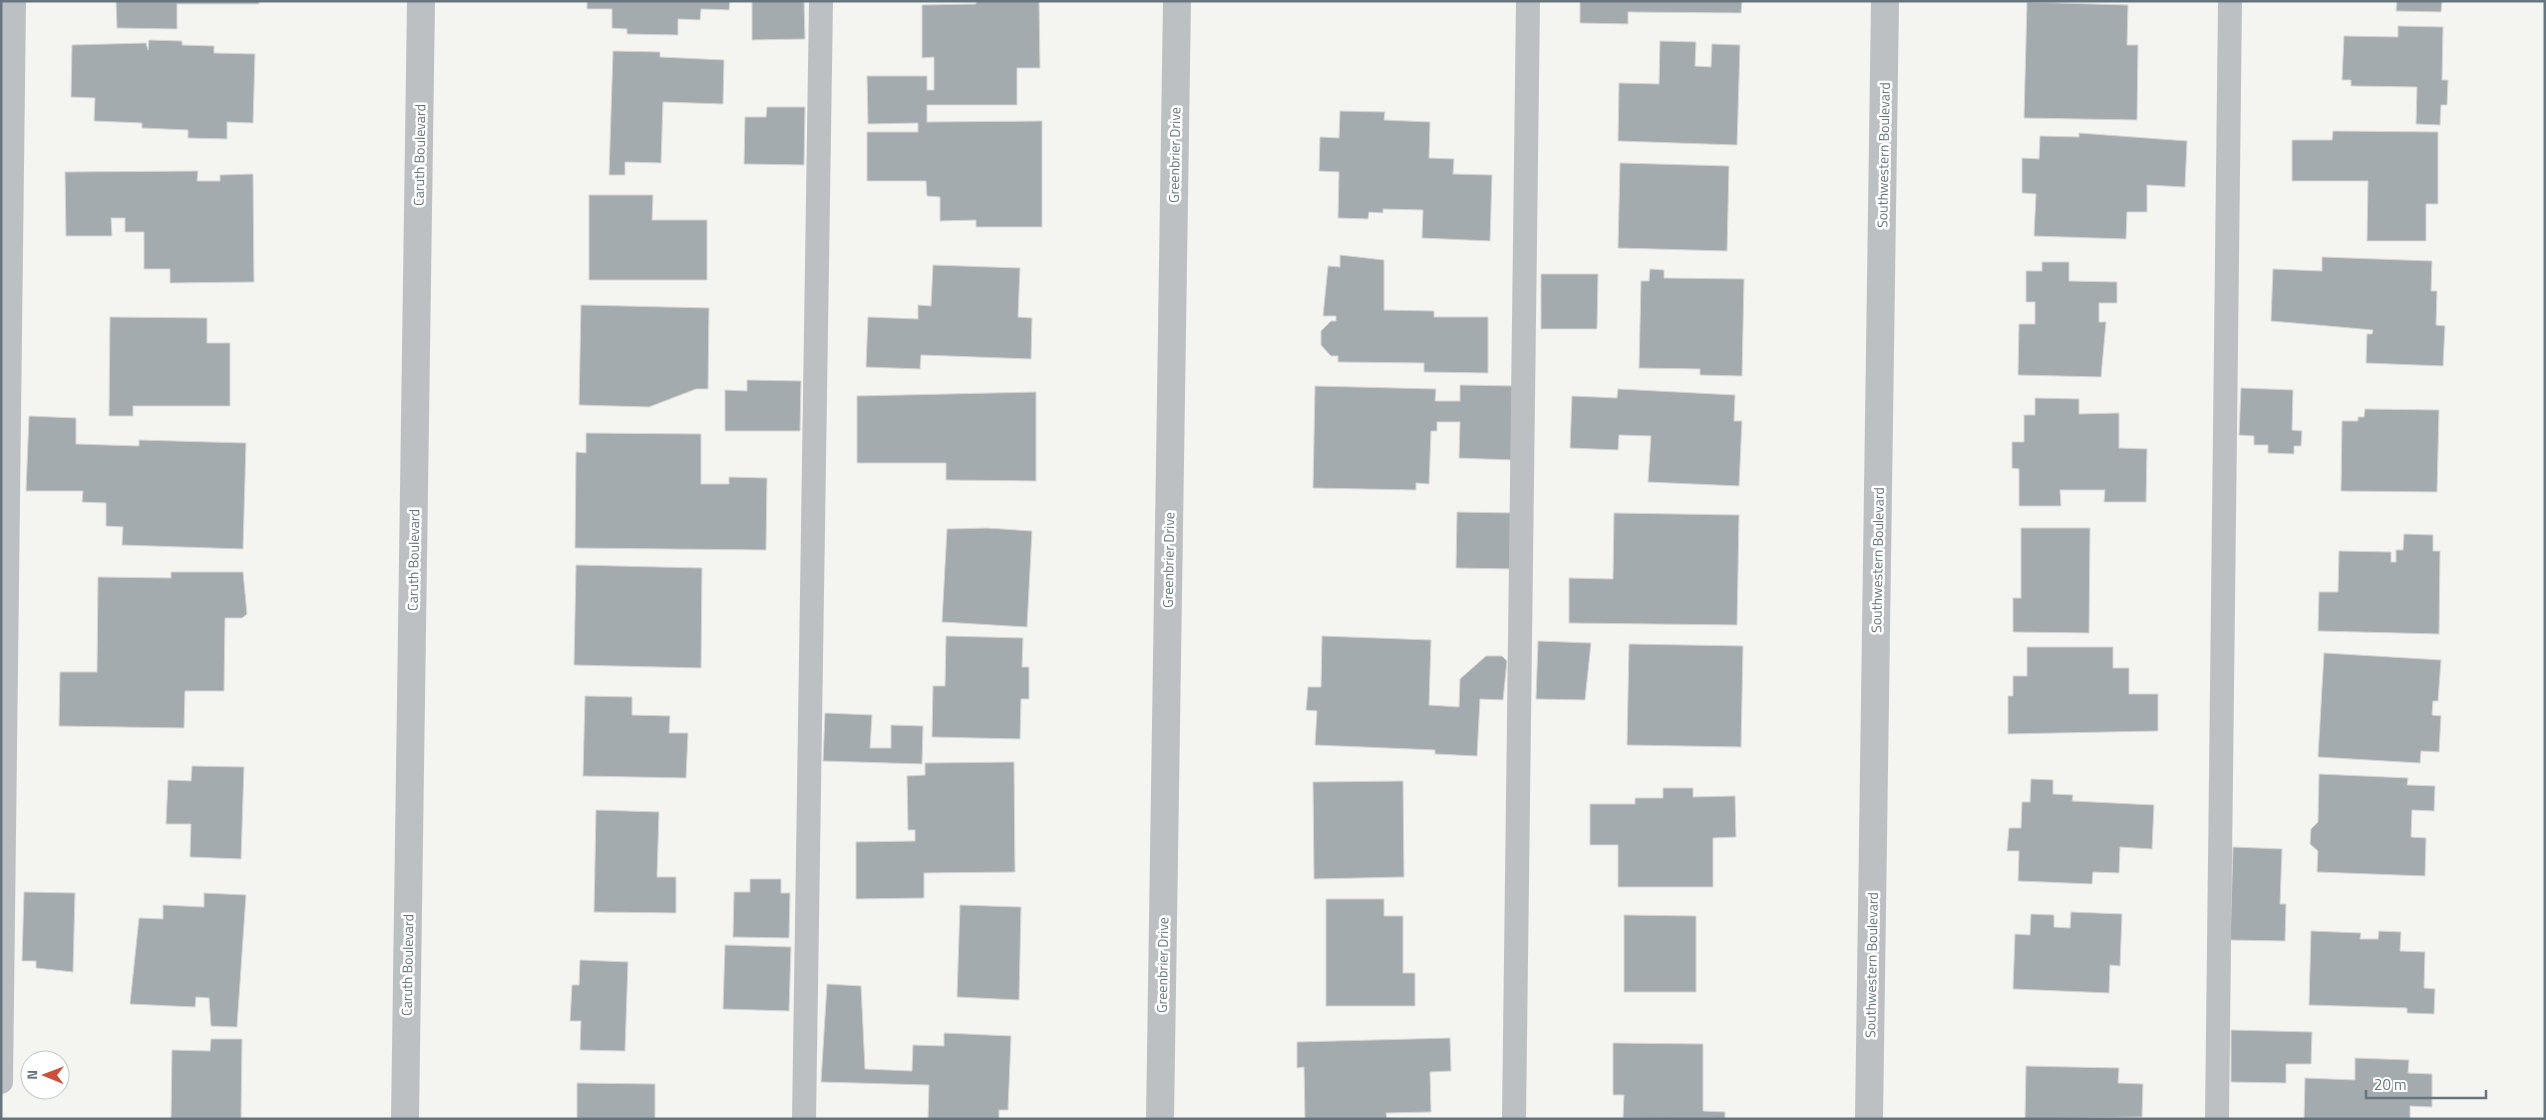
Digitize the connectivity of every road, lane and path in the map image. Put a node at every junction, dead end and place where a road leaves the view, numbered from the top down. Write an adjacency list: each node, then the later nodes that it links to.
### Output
1 (14, 1): 8 (lane)
2 (421, 1): 9 (street, Caruth Boulevard)
3 (821, 1): 10 (lane)
4 (1177, 1): 11 (street, Greenbrier Drive)
5 (1528, 1): 12 (lane)
6 (1886, 1): 13 (street, Southwestern Boulevard)
7 (2230, 1): 14 (lane)
8 (1, 1082)
9 (405, 1119)
10 (804, 1119)
11 (1160, 1119)
12 (1514, 1119)
13 (1869, 1119)
14 (2217, 1119)

